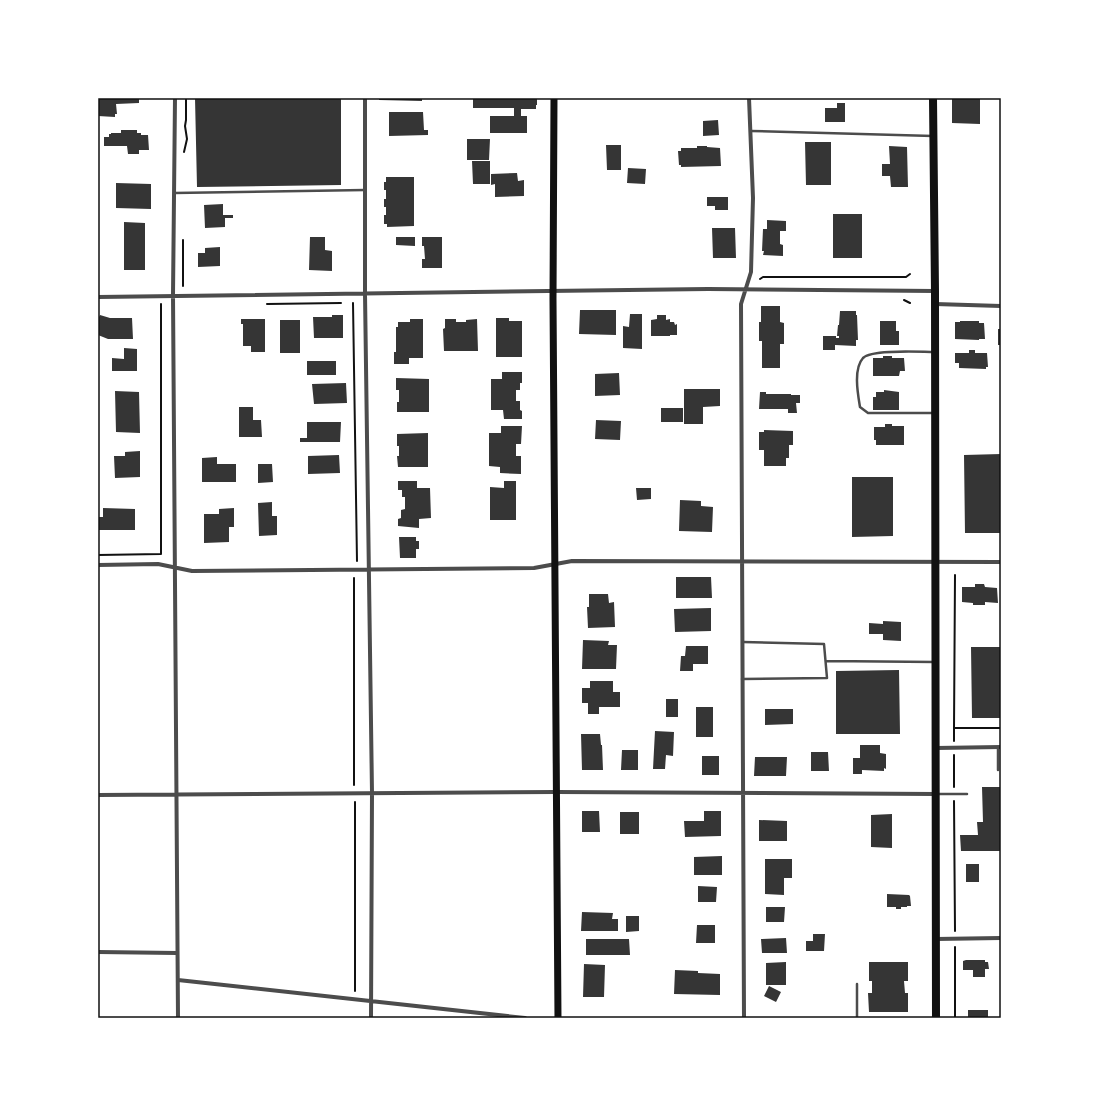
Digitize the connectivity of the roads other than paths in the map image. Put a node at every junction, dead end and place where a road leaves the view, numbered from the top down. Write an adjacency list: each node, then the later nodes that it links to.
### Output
1 (175, 98): 9 (street)
2 (365, 98): 8 (street)
3 (554, 98): 11 (main road)
4 (748, 98): 6 (street)
5 (933, 98): 7 (main road)
6 (751, 131): 7 (lane); 10 (street)
7 (933, 136): 12 (main road)
8 (365, 190): 9 (lane); 13 (street)
9 (174, 193): 14 (street)
10 (746, 289): 11 (street); 12 (street); 20 (street)
11 (553, 291): 13 (street); 23 (main road)
12 (935, 291): 16 (main road)
13 (365, 294): 14 (street); 26 (street)
14 (173, 295): 15 (street); 25 (street)
15 (98, 297)
16 (935, 304): 17 (street); 18 (main road)
17 (1001, 306)
18 (935, 352): 19 (main road); 19 (lane)
19 (935, 413): 21 (main road)
20 (741, 562): 21 (street); 23 (street); 27 (street)
21 (935, 562): 22 (street); 29 (main road)
22 (1001, 562)
23 (555, 564): 26 (street); 34 (main road)
24 (98, 565): 25 (street)
25 (175, 568): 26 (street); 40 (street)
26 (368, 570): 35 (street)
27 (741, 642): 28 (lane); 30 (street)
28 (826, 660): 29 (lane); 30 (lane)
29 (935, 662): 32 (main road)
30 (742, 679): 36 (street)
31 (999, 747): 32 (street); 33 (lane)
32 (936, 748): 37 (main road)
33 (998, 770)
34 (556, 792): 35 (street); 36 (street); 51 (main road)
35 (372, 793): 40 (street); 47 (street)
36 (743, 794): 37 (street); 52 (street)
37 (936, 794): 38 (lane); 42 (main road)
38 (967, 794)
39 (98, 795): 40 (street)
40 (177, 795): 44 (street)
41 (1001, 938): 42 (street)
42 (936, 939): 54 (main road)
43 (98, 952): 44 (street)
44 (177, 953): 45 (street)
45 (178, 980): 47 (street); 48 (street)
46 (857, 984): 53 (lane)
47 (371, 1002): 49 (street); 50 (street)
48 (178, 1018)
49 (371, 1018)
50 (525, 1018)
51 (558, 1018)
52 (744, 1018)
53 (857, 1018)
54 (936, 1018)

